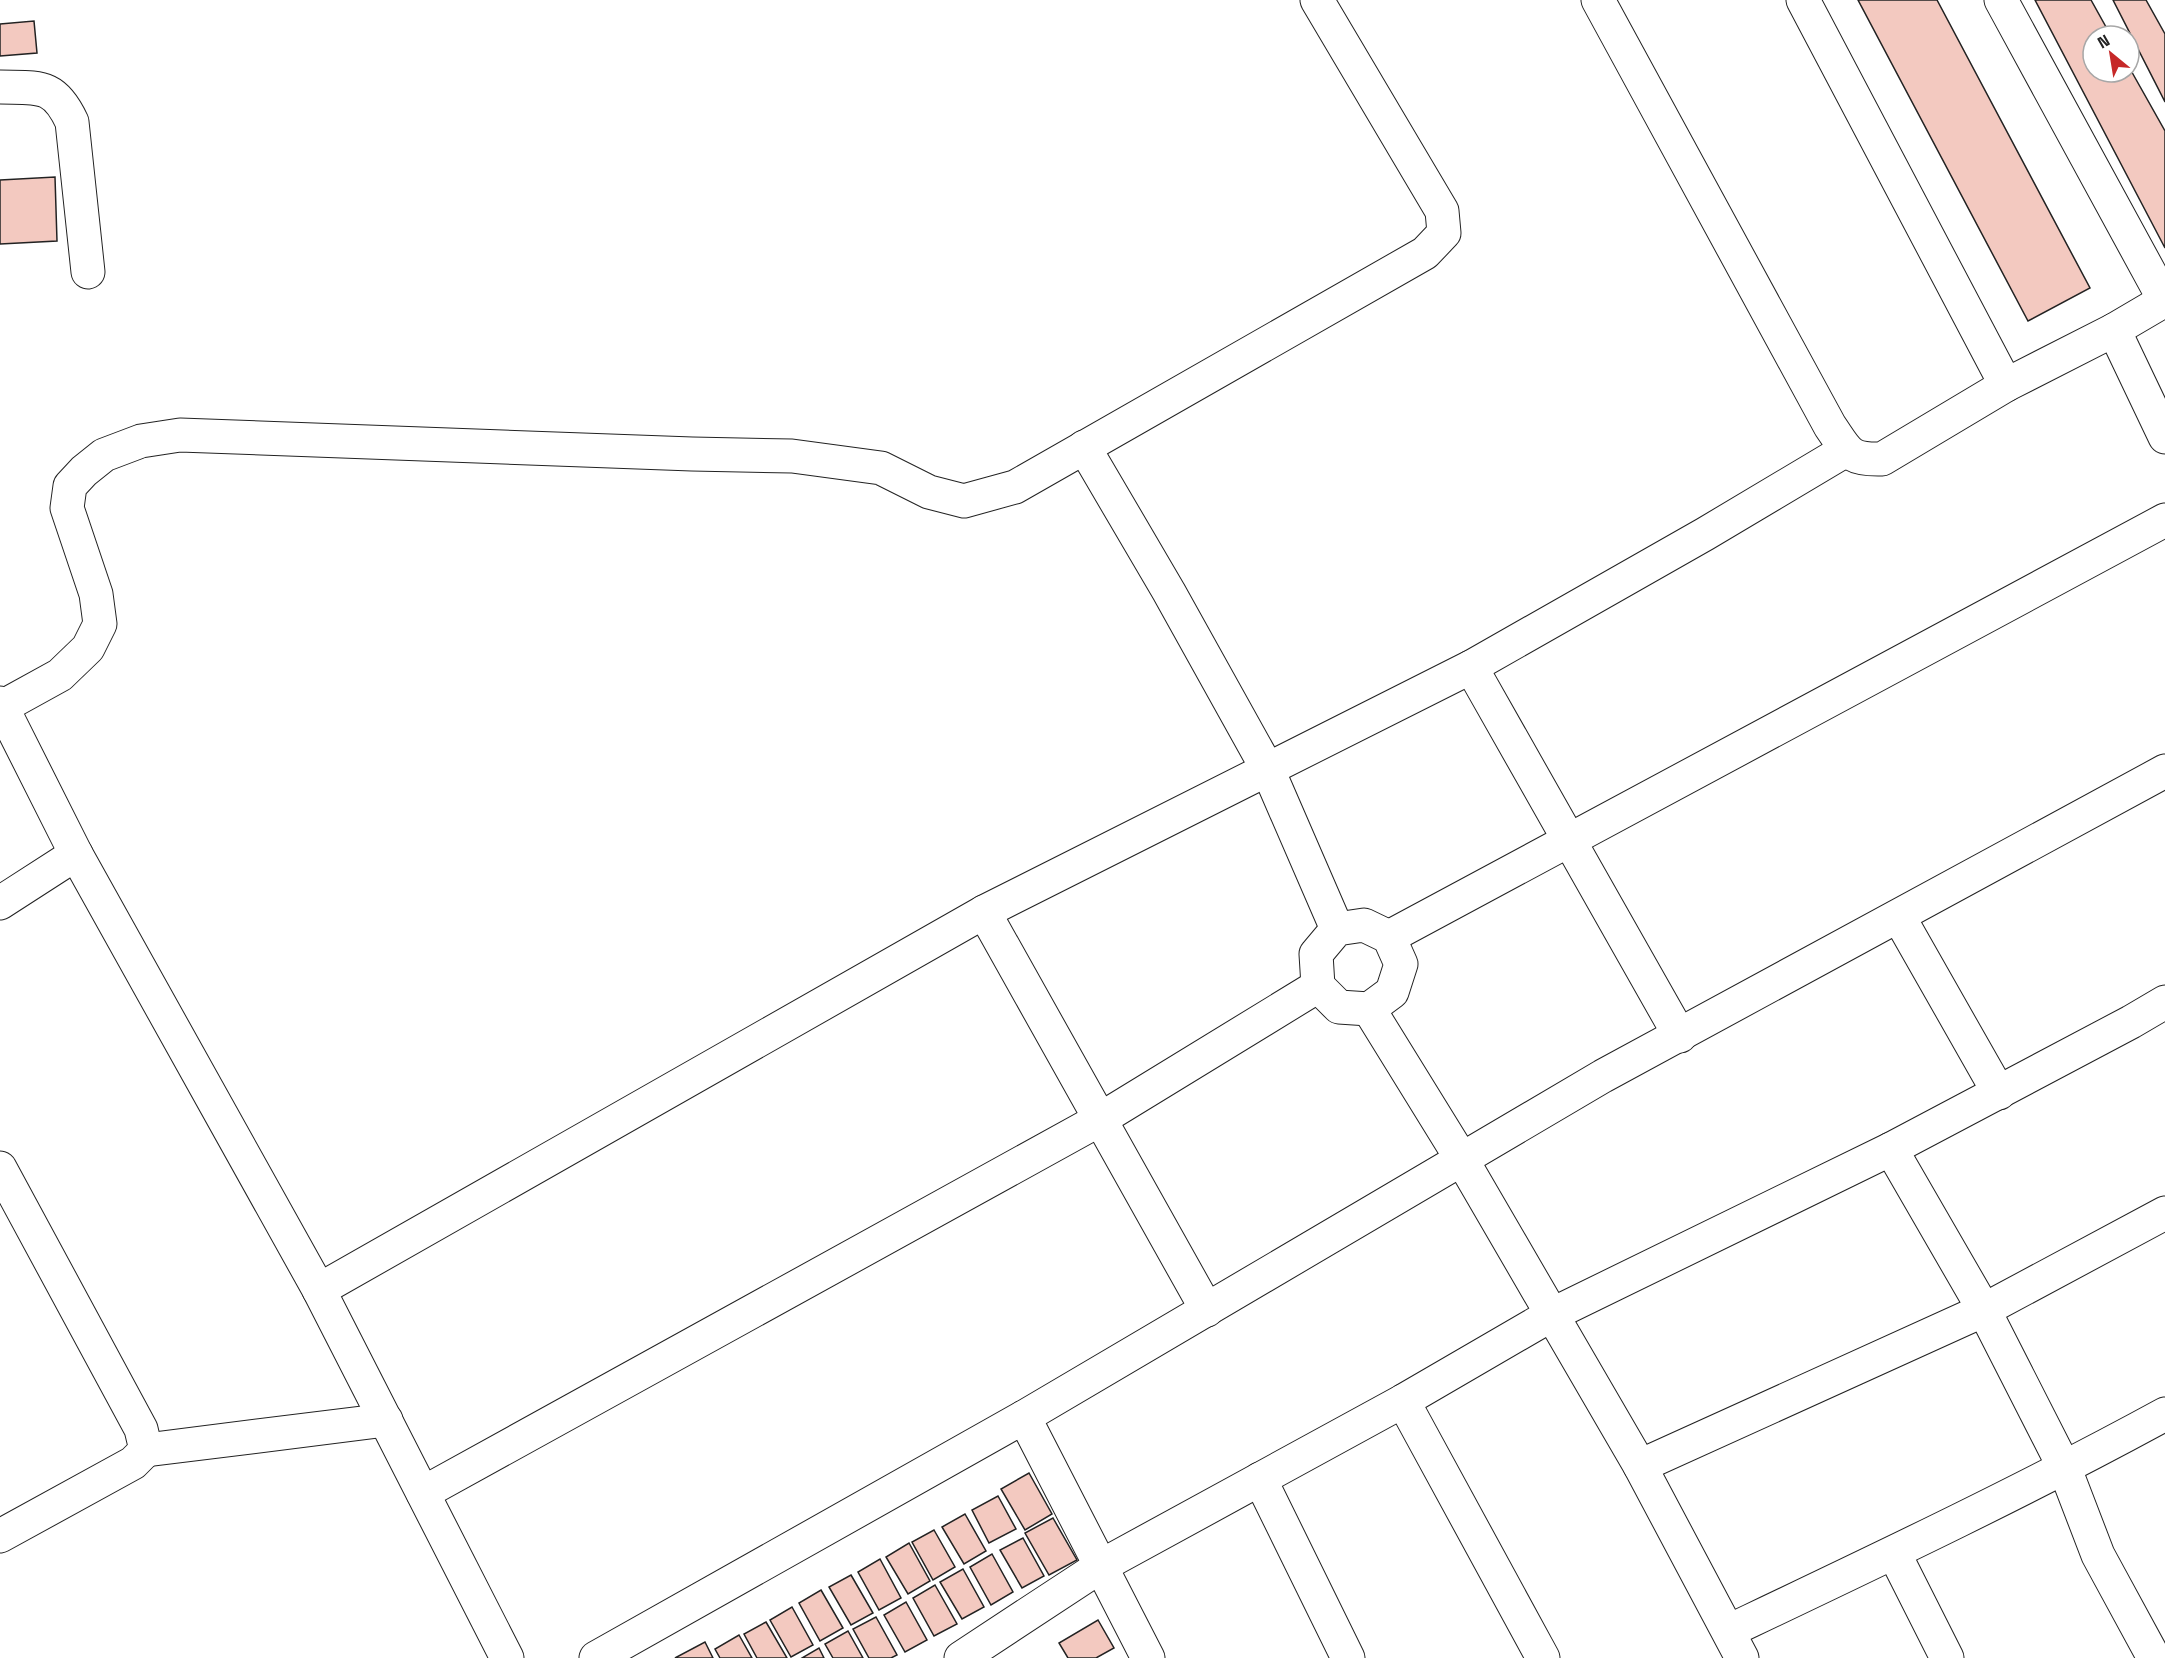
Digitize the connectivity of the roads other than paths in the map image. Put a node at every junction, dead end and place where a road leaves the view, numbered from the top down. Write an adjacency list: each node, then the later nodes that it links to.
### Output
1 (1317, 0): 11 (street)
2 (1598, 0): 12 (street)
3 (1803, 0): 9 (street)
4 (2001, 0): 7 (street)
5 (0, 87): 6 (street)
6 (88, 272)
7 (2165, 301): 8 (street)
8 (2114, 330): 9 (street); 10 (street)
9 (2007, 385): 12 (street)
10 (2165, 437)
11 (1084, 447): 15 (street); 16 (street)
12 (1846, 450): 14 (street)
13 (2165, 520): 18 (street)
14 (1471, 667): 16 (street); 18 (street)
15 (1, 705): 19 (street)
16 (1268, 770): 21 (street); 23 (street)
17 (2165, 771): 22 (street)
18 (1569, 841): 24 (street); 28 (street)
19 (76, 854): 20 (street); 35 (street)
20 (0, 903)
21 (984, 912): 30 (street); 35 (street)
22 (1899, 917): 28 (street); 29 (street)
23 (1337, 929): 24 (street); 25 (street)
24 (1389, 937): 27 (street)
25 (1318, 986): 27 (street); 30 (street)
26 (2165, 1002): 29 (street)
27 (1369, 1010): 32 (street)
28 (1680, 1036): 32 (street)
29 (1999, 1093): 31 (street)
30 (1099, 1120): 36 (street); 47 (street)
31 (1891, 1149): 37 (street); 38 (street)
32 (1461, 1158): 36 (street); 38 (street)
33 (0, 1168): 43 (street)
34 (2165, 1213): 37 (street)
35 (319, 1290): 42 (street)
36 (1207, 1310): 41 (street)
37 (1984, 1310): 44 (street); 45 (street)
38 (1551, 1315): 39 (street); 44 (street)
39 (1403, 1401): 46 (street); 57 (street)
40 (2165, 1414): 45 (street)
41 (1024, 1417): 50 (street); 53 (street)
42 (386, 1420): 43 (street); 47 (street)
43 (146, 1450): 48 (street)
44 (1640, 1466): 51 (street)
45 (2065, 1469): 49 (street); 59 (street)
46 (1260, 1479): 50 (street); 56 (street)
47 (423, 1493): 52 (street)
48 (0, 1536)
49 (1894, 1553): 51 (street); 58 (street)
50 (1101, 1566): 54 (street); 55 (street)
51 (1736, 1644)
52 (507, 1658)
53 (596, 1658)
54 (961, 1658)
55 (1148, 1658)
56 (1348, 1658)
57 (1543, 1658)
58 (1947, 1658)
59 (2154, 1658)

